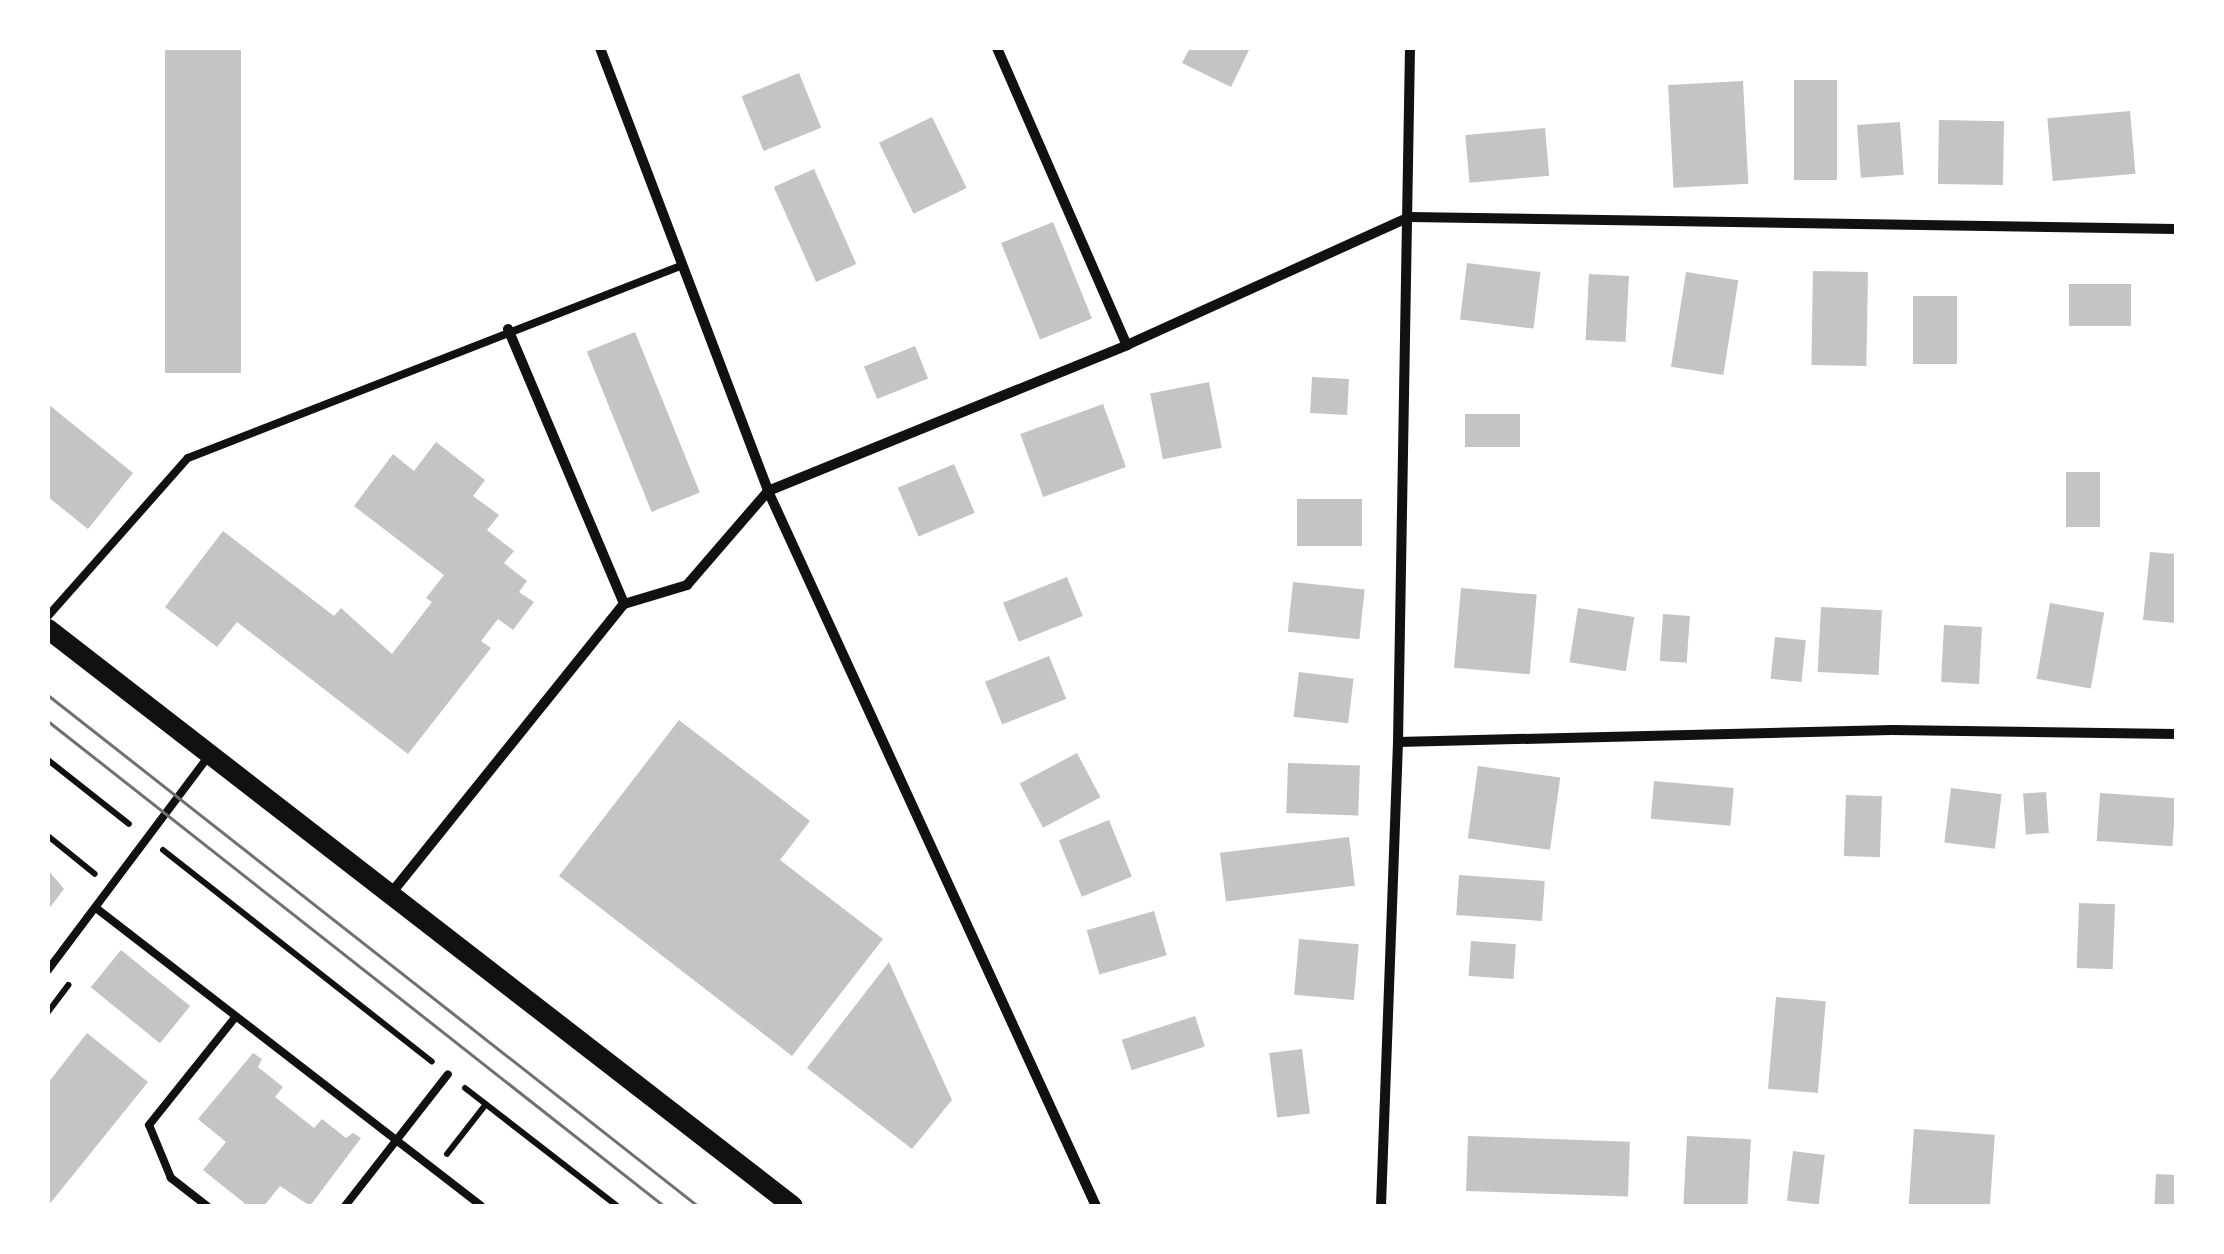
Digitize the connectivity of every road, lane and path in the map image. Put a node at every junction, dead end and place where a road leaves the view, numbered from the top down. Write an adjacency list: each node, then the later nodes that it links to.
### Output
1 (600, 48): 6 (street)
2 (998, 48): 8 (street)
3 (1410, 48): 4 (street)
4 (1409, 216): 5 (street); 8 (street); 14 (street)
5 (2176, 230)
6 (683, 264): 7 (lane); 9 (street)
7 (508, 329): 10 (street); 11 (lane)
8 (1127, 345): 9 (street)
9 (768, 490): 10 (street); 33 (street)
10 (624, 604): 20 (street)
11 (48, 616)
12 (48, 628): 15 (main road)
13 (2176, 734): 14 (street)
14 (1398, 742): 34 (street)
15 (207, 758): 18 (lane); 20 (main road)
16 (48, 760): 18 (path)
17 (48, 836): 19 (path)
18 (148, 838): 19 (lane); 24 (path)
19 (111, 888): 21 (lane)
20 (389, 897): 32 (main road)
21 (96, 908): 22 (lane); 23 (lane)
22 (48, 970)
23 (234, 1019): 26 (lane); 28 (lane)
24 (448, 1074): 25 (path); 26 (lane)
25 (486, 1104): 27 (path); 31 (path)
26 (396, 1140): 27 (lane); 29 (lane)
27 (435, 1170): 30 (lane)
28 (206, 1206)
29 (344, 1206)
30 (481, 1206)
31 (617, 1206)
32 (793, 1206)
33 (1096, 1206)
34 (1381, 1206)

